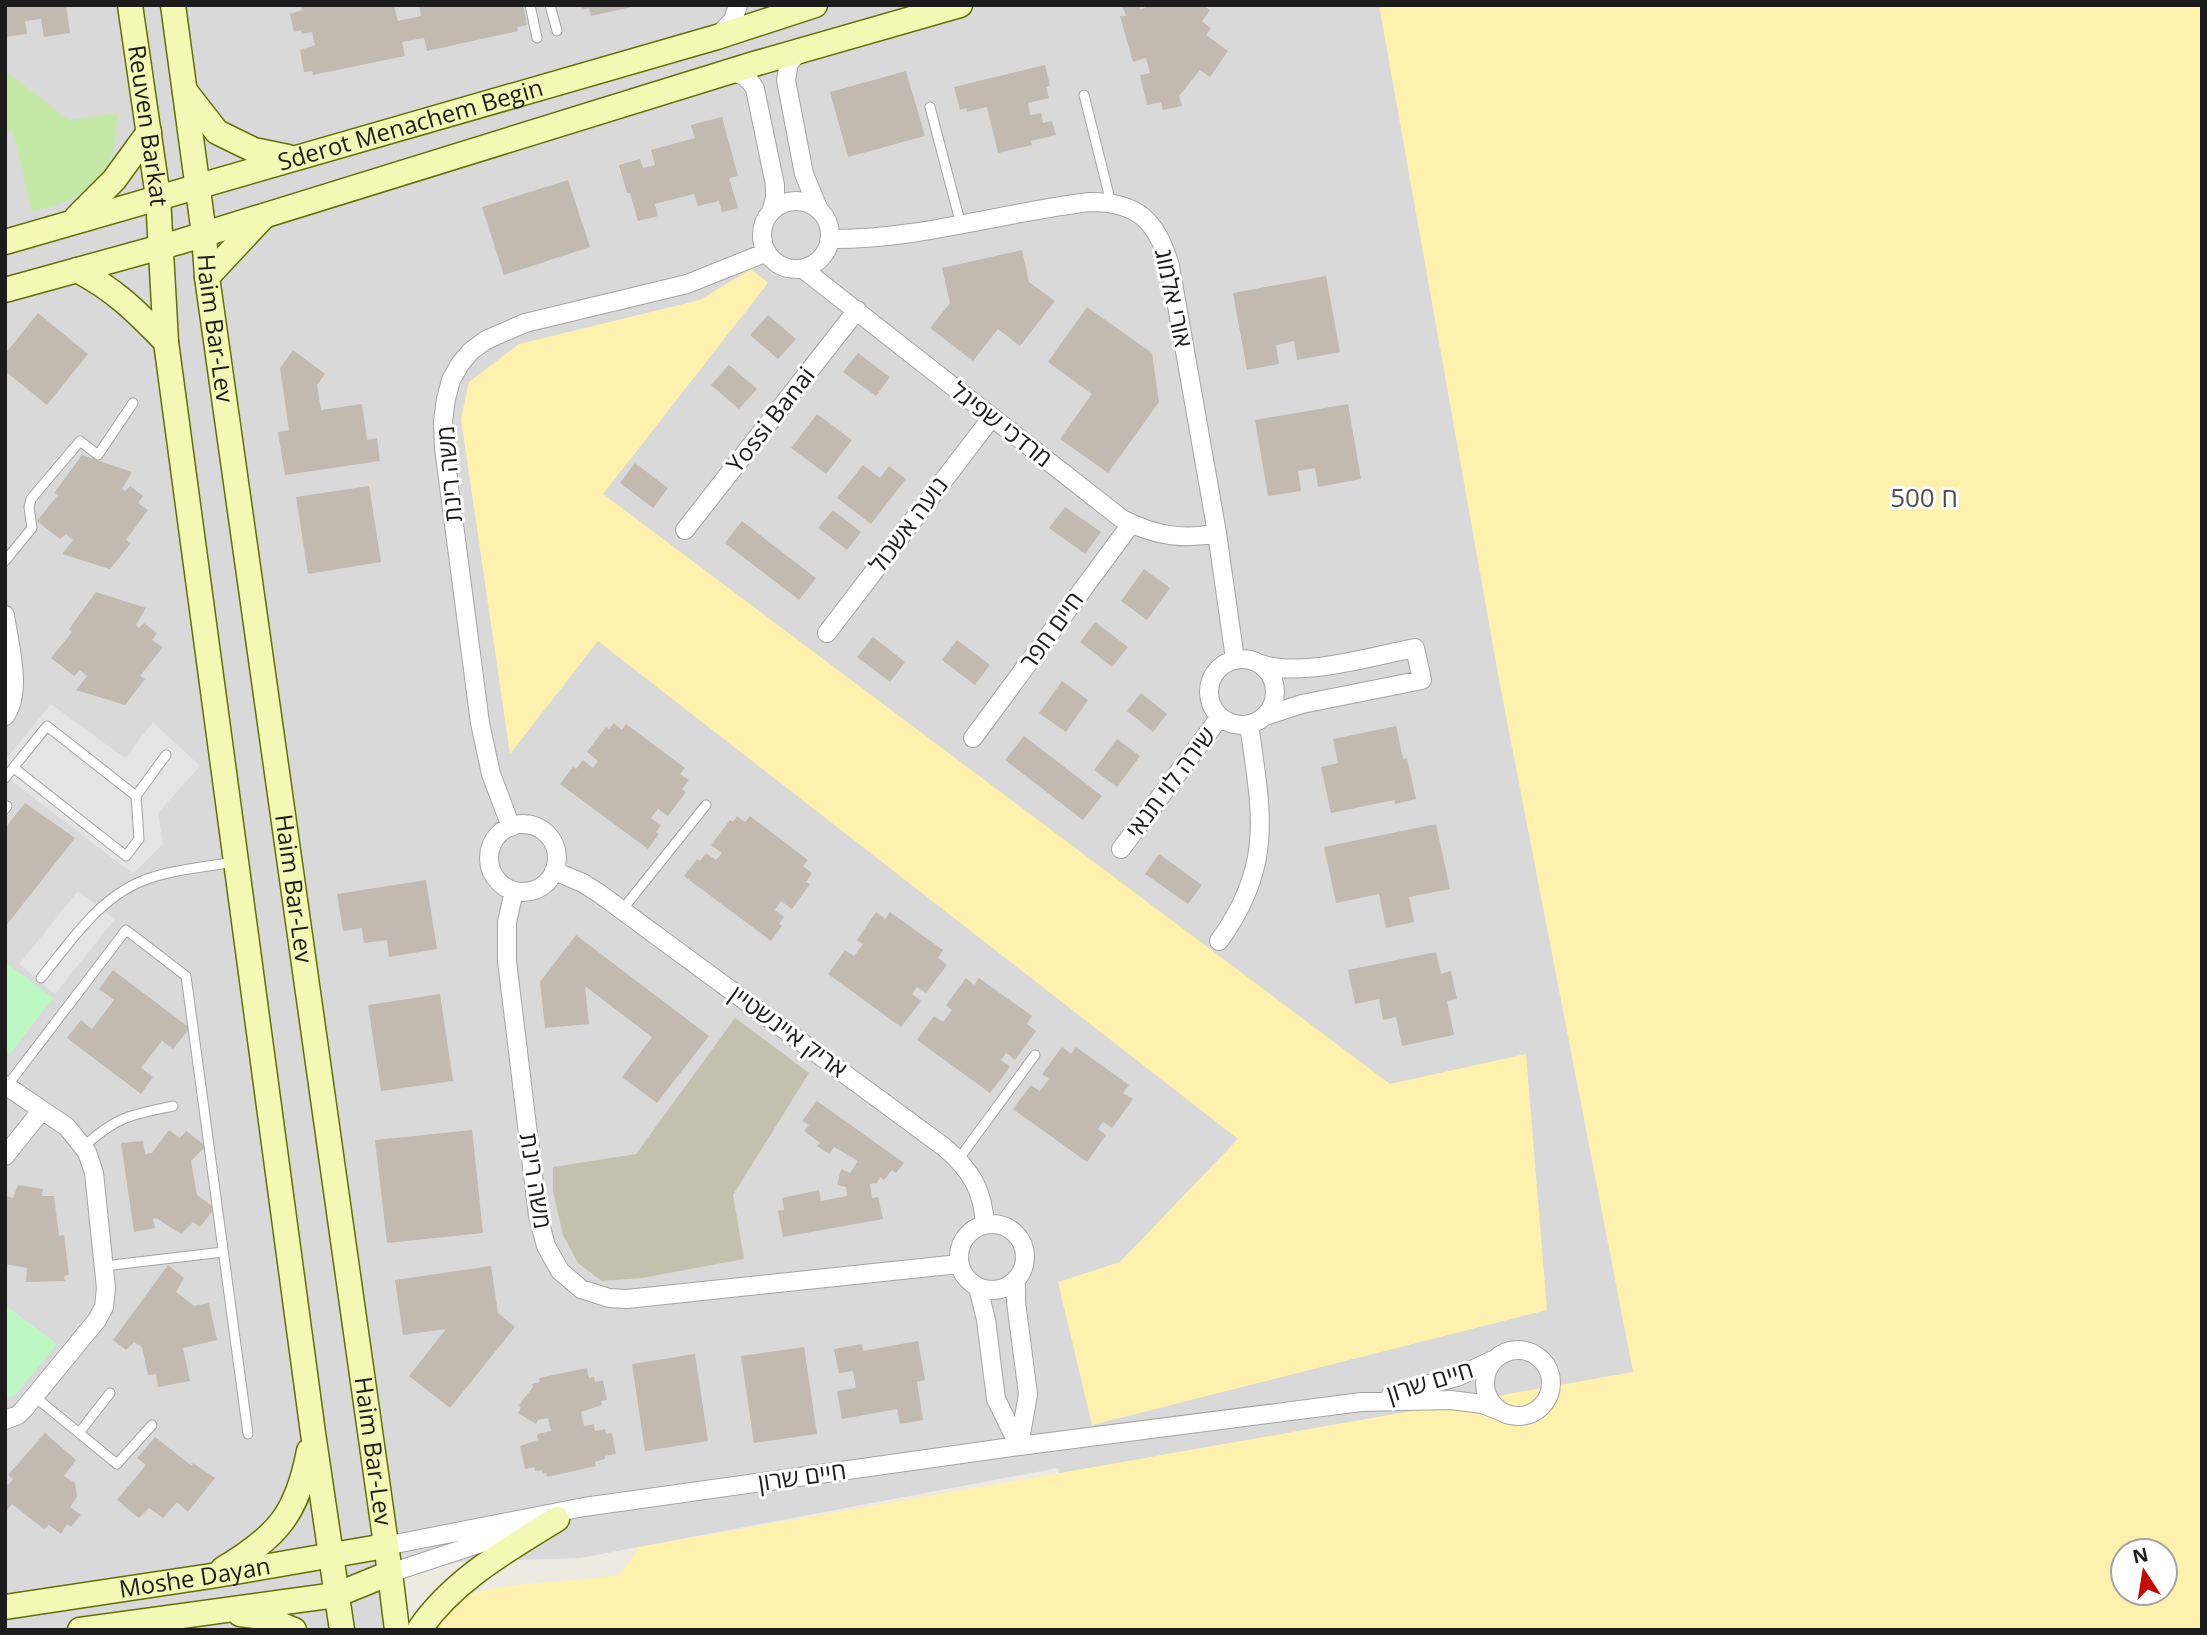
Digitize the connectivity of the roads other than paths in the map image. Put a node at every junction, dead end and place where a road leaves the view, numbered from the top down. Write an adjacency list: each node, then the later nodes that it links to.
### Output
1 (130, 5): 16 (street, Reuven Barkat)
2 (173, 5): 13 (street, Reuven Barkat)
3 (530, 5): 10 (lane)
4 (550, 5): 8 (lane)
5 (738, 5): 9 (street)
6 (815, 5): 9 (street, Sderot Menachem Begin)
7 (960, 5): 11 (street, Sderot Menachem Begin)
8 (557, 31)
9 (717, 37): 17 (street, Sderot Menachem Begin)
10 (537, 38)
11 (800, 51): 12 (street, Sderot Menachem Begin); 21 (street)
12 (725, 73): 22 (street); 23 (street, Sderot Menachem Begin)
13 (183, 88): 17 (street); 18 (street, Reuven Barkat)
14 (1084, 95): 20 (lane)
15 (930, 107): 25 (lane)
16 (149, 132): 19 (street, Reuven Barkat); 24 (street)
17 (292, 158): 18 (street, Sderot Menachem Begin)
18 (197, 185): 19 (street, Sderot Menachem Begin); 26 (street, Reuven Barkat)
19 (158, 197): 24 (street, Sderot Menachem Begin); 29 (street, Reuven Barkat)
20 (1111, 203): 25 (street, אורי אלמוג); 41 (street, אורי אלמוג)
21 (819, 209): 22 (street); 27 (street)
22 (771, 212): 30 (street)
23 (265, 215): 26 (street, Sderot Menachem Begin); 33 (street, Sderot Menachem Begin)
24 (75, 220): 28 (street, Sderot Menachem Begin)
25 (961, 225): 27 (street, אורי אלמוג)
26 (204, 234): 29 (street, Sderot Menachem Begin); 33 (street, Haim Bar-Lev)
27 (830, 239): 31 (street)
28 (5, 242)
29 (161, 246): 32 (street, Sderot Menachem Begin); 36 (street, Haim Bar-Lev)
30 (767, 252): 31 (street); 56 (street, משה רינת)
31 (803, 269): 35 (street, מרדכי שפיגל)
32 (77, 270): 34 (street, Sderot Menachem Begin); 36 (street)
33 (207, 277): 90 (street, Haim Bar-Lev)
34 (5, 290)
35 (857, 310): 38 (street, מרדכי שפיגל); 40 (street, Yossi Banai)
36 (166, 342): 58 (street, Haim Bar-Lev)
37 (133, 403): 42 (lane)
38 (992, 417): 39 (street, מרדכי שפיגל); 44 (street, נועה אשכול)
39 (1131, 524): 41 (street, מרדכי שפיגל); 50 (street, חיים חפר)
40 (685, 530)
41 (1217, 533): 45 (street, אורי אלמוג)
42 (5, 561)
43 (5, 615): 47 (street)
44 (827, 633)
45 (1236, 659): 46 (street); 48 (street)
46 (1261, 664): 49 (street); 49 (street)
47 (5, 716)
48 (1220, 717): 49 (street); 57 (street, שירה לוי תנאי)
49 (1257, 720): 62 (street)
50 (973, 738)
51 (166, 755): 54 (lane)
52 (14, 768): 53 (lane); 54 (lane); 54 (lane)
53 (5, 778)
54 (136, 796)
55 (706, 805): 61 (lane)
56 (511, 827): 59 (street); 60 (street)
57 (1121, 849)
58 (236, 862): 63 (lane); 85 (street, Haim Bar-Lev)
59 (554, 871): 60 (street); 61 (street, אריק איינשטיין)
60 (514, 891): 73 (street, משה רינת)
61 (622, 910): 70 (street, אריק איינשטיין)
62 (1219, 941)
63 (41, 978)
64 (1035, 1055): 70 (lane)
65 (6, 1086): 67 (street); 72 (lane)
66 (173, 1106): 68 (lane)
67 (42, 1110): 68 (street); 69 (street)
68 (84, 1146): 74 (street)
69 (5, 1156)
70 (958, 1160): 71 (street, אריק איינשטיין)
71 (985, 1225): 73 (street); 75 (street)
72 (223, 1252): 74 (lane); 86 (lane)
73 (959, 1264): 76 (street)
74 (104, 1266): 79 (street)
75 (1016, 1279): 76 (street); 87 (street)
76 (978, 1287): 87 (street)
77 (1497, 1358): 80 (street, חיים שרון); 81 (street); 81 (street)
78 (110, 1393): 84 (lane)
79 (34, 1397): 82 (street); 84 (lane)
80 (1361, 1402): 81 (street, חיים שרון); 87 (street, חיים שרון)
81 (1500, 1411)
82 (5, 1420)
83 (152, 1425): 84 (lane)
84 (79, 1433)
85 (313, 1433): 91 (street, Haim Bar-Lev); 93 (street)
86 (248, 1434)
87 (1019, 1446): 88 (street, חיים שרון)
88 (584, 1507): 89 (street, חיים שרון); 90 (street, חיים שרון)
89 (557, 1518): 92 (street, חיים שרון); 101 (street)
90 (385, 1546): 91 (street, Moshe Dayan); 92 (street, Haim Bar-Lev)
91 (331, 1557): 93 (street, Moshe Dayan); 94 (street, Haim Bar-Lev)
92 (390, 1573): 94 (street, Moshe Dayan); 100 (street, Haim Bar-Lev)
93 (211, 1576): 95 (street, Moshe Dayan)
94 (336, 1595): 96 (street, Moshe Dayan); 99 (street, Haim Bar-Lev)
95 (5, 1606)
96 (215, 1610): 97 (street, Moshe Dayan); 98 (street)
97 (80, 1630)
98 (295, 1630)
99 (342, 1630)
100 (397, 1630)
101 (419, 1630)

